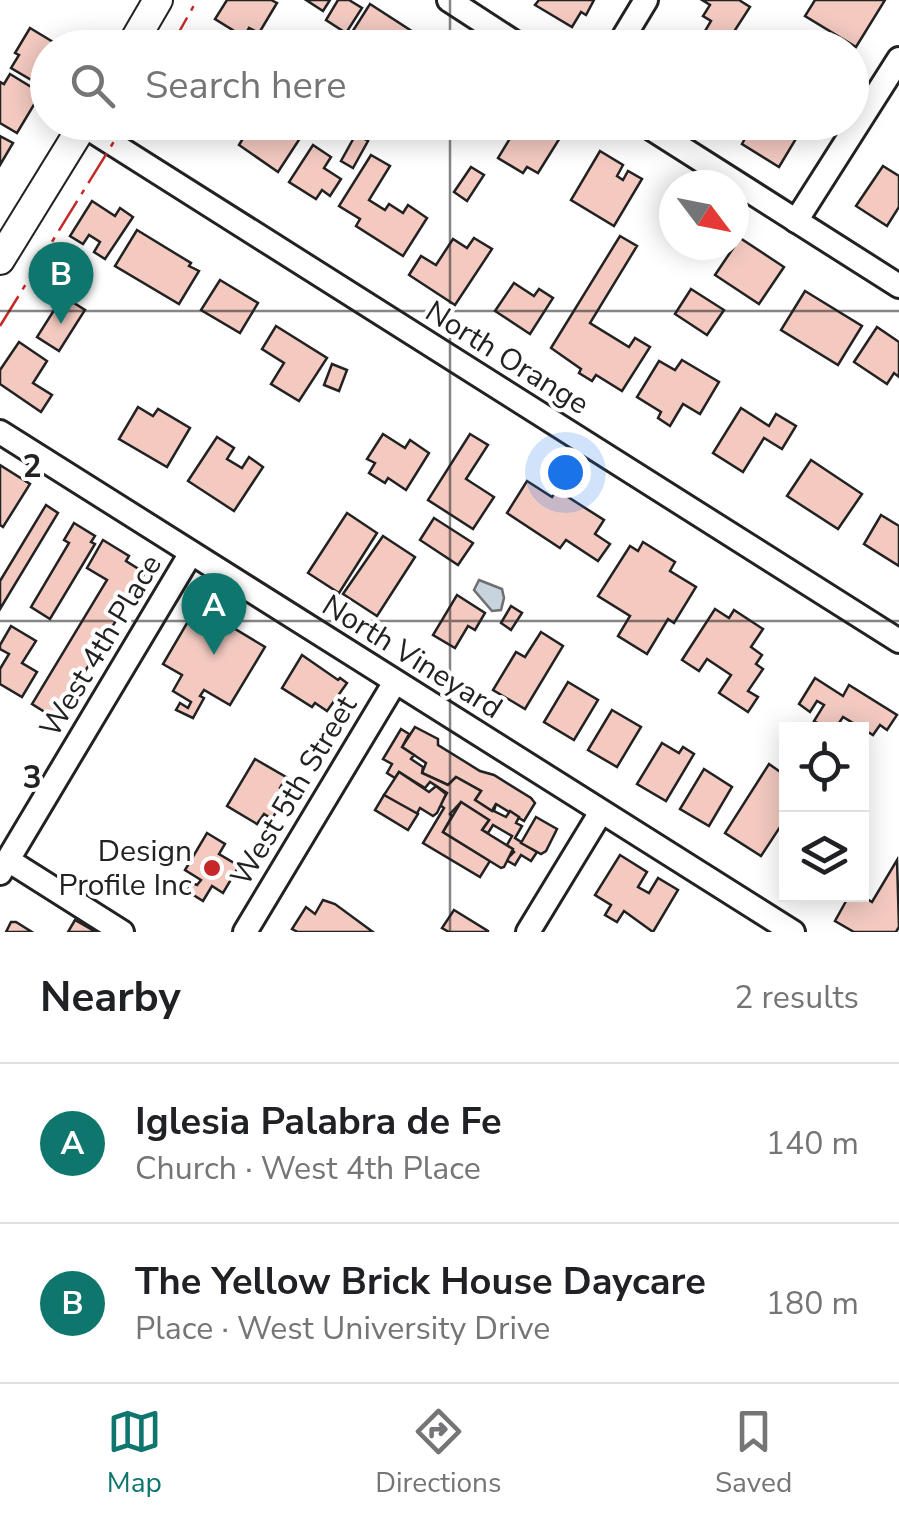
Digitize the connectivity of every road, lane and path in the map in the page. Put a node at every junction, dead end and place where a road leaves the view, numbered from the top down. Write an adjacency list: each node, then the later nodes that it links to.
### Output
1 (158, 0): 4 (main road)
2 (449, 0): 5 (street)
3 (646, 0): 6 (street)
4 (140, 30)
5 (495, 30)
6 (628, 30)
7 (899, 59): 8 (street)
8 (869, 106)
9 (74, 140): 14 (main road)
10 (109, 140): 18 (street, North Orange)
11 (669, 140): 13 (street)
12 (848, 140): 13 (street)
13 (796, 221): 15 (street)
14 (0, 260)
15 (899, 286)
16 (0, 432): 17 (street, North Vineyard)
17 (191, 553): 19 (street, North Vineyard); 21 (street, West 4th Place)
18 (899, 641)
19 (395, 682): 20 (street, North Vineyard); 23 (street, West 5th Street)
20 (601, 812): 24 (street); 25 (street, North Vineyard)
21 (4, 866): 22 (street)
22 (122, 932)
23 (244, 932)
24 (528, 932)
25 (793, 932)

